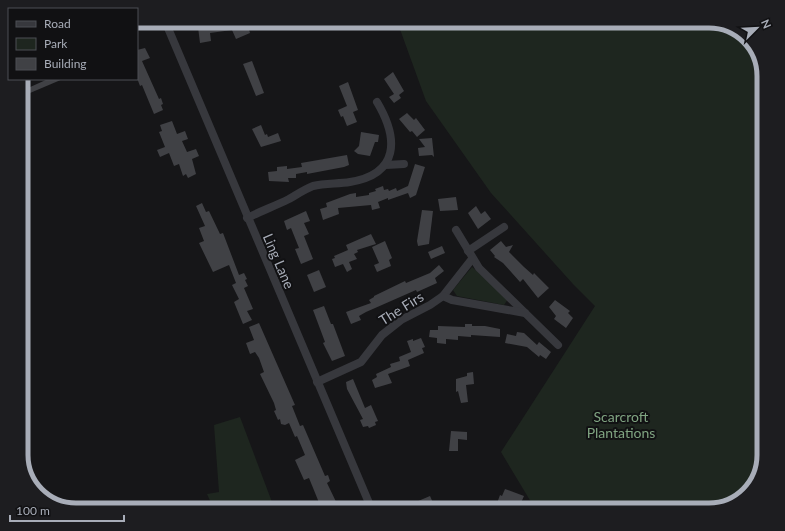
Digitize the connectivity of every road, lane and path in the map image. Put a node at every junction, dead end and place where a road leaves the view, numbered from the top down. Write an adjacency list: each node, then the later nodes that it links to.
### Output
1 (168, 28): 5 (street, Ling Lane)
2 (377, 102): 4 (street)
3 (404, 164): 4 (street)
4 (386, 165): 5 (street)
5 (247, 218): 12 (street, Ling Lane)
6 (504, 227): 8 (street, The Firs)
7 (456, 230): 8 (street)
8 (470, 255): 9 (street, The Firs); 10 (street)
9 (443, 296): 10 (street, The Firs); 12 (street, The Firs)
10 (525, 313): 11 (street)
11 (558, 345)
12 (317, 382): 13 (street, Ling Lane)
13 (369, 503)

